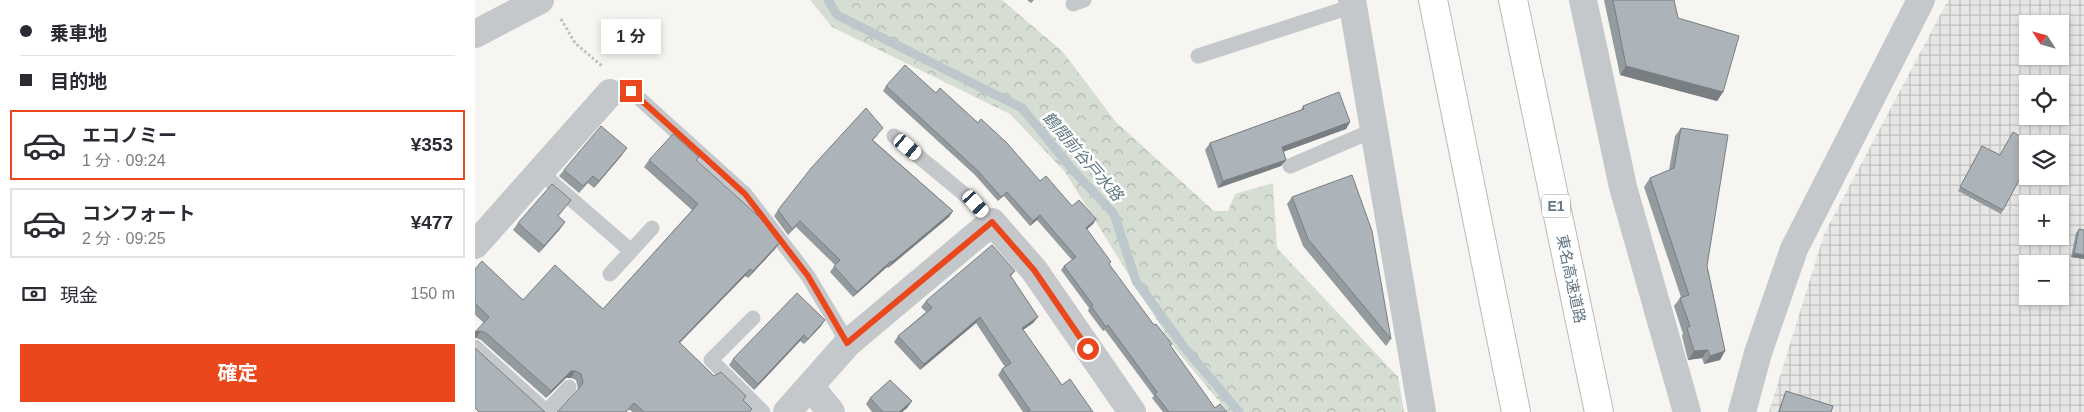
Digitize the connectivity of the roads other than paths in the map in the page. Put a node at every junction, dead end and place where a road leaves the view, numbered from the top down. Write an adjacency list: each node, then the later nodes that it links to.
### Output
1 (1433, 0): 30 (highway)
2 (1513, 0): 31 (highway, 東名高速道路 / E1)
3 (1583, 0): 32 (street)
4 (1921, 0): 33 (street)
5 (1352, 3): 8 (lane); 10 (street)
6 (550, 9): 7 (street)
7 (475, 34)
8 (1199, 56)
9 (616, 85): 13 (street); 20 (lane)
10 (1374, 130): 12 (lane); 29 (street)
11 (894, 136): 14 (lane)
12 (1290, 166)
13 (540, 172): 16 (street); 17 (lane)
14 (992, 222): 20 (street); 28 (street)
15 (652, 228): 17 (lane)
16 (475, 245)
17 (631, 251): 18 (lane)
18 (610, 274)
19 (753, 318): 25 (lane)
20 (847, 343): 22 (street)
21 (475, 347): 24 (lane)
22 (810, 386): 26 (street); 27 (street)
23 (569, 388): 24 (lane)
24 (547, 412)
25 (763, 412)
26 (787, 412)
27 (831, 412)
28 (1132, 412)
29 (1422, 412)
30 (1516, 412)
31 (1599, 412)
32 (1687, 412)
33 (1742, 412)

